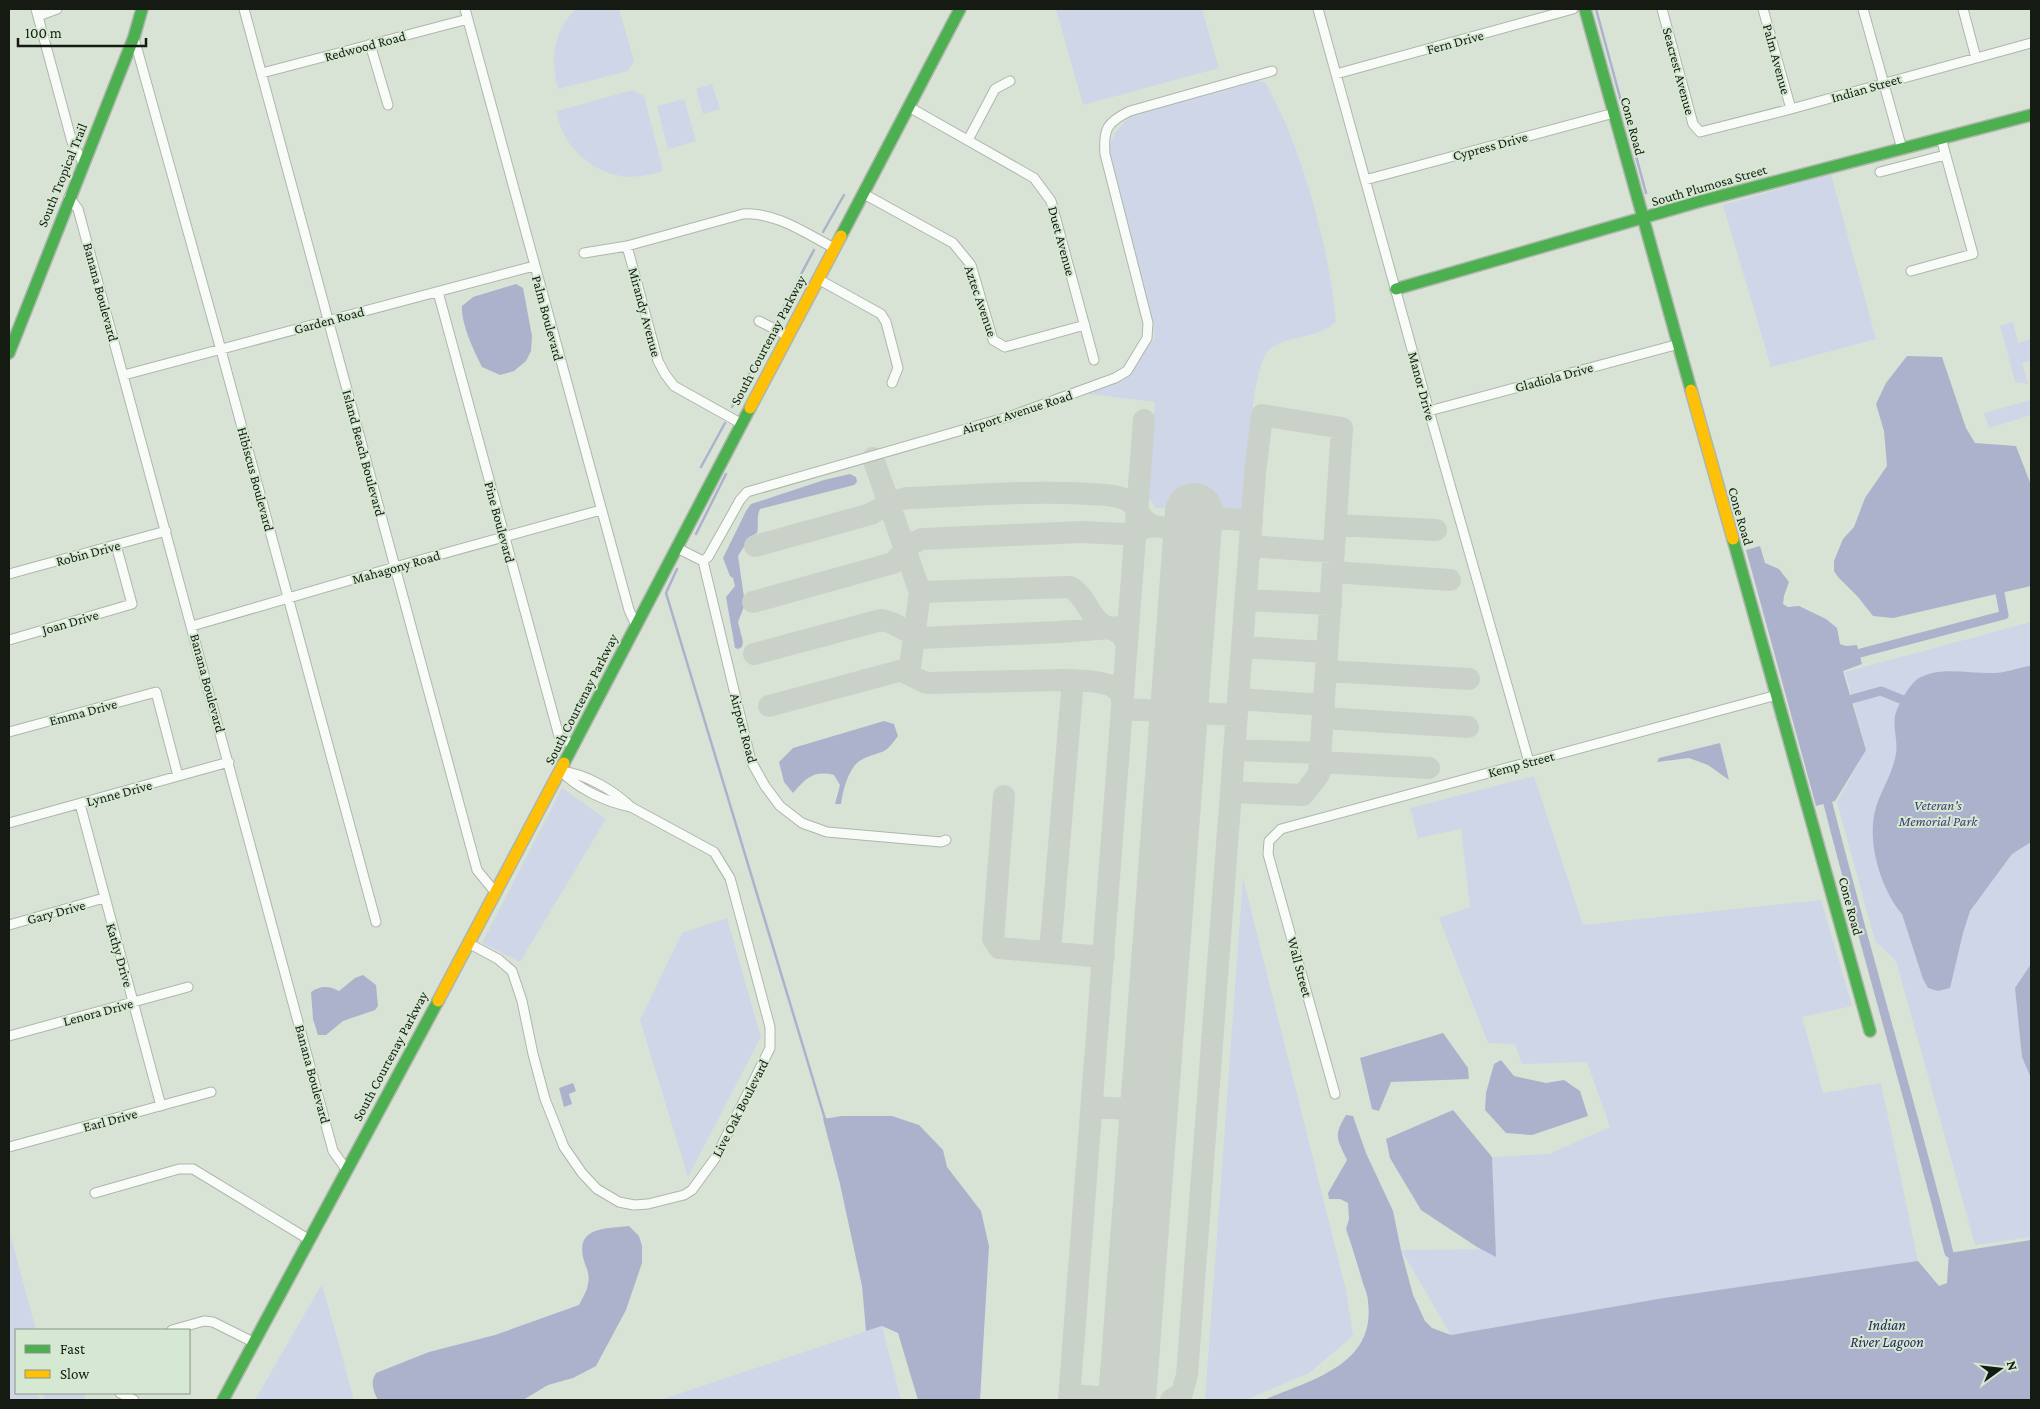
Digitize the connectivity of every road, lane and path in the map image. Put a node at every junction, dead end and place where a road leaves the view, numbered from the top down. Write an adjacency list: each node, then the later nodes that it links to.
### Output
1 (57, 9): 13 (street)
2 (142, 9): 15 (street, South Tropical Trail)
3 (244, 9): 20 (street, Island Beach Boulevard)
4 (465, 9): 14 (street, Palm Boulevard)
5 (960, 9): 25 (street, South Courtenay Parkway)
6 (1318, 9): 21 (street, Manor Drive)
7 (1573, 9): 21 (street, Fern Drive)
8 (1585, 9): 27 (street, Cone Road)
9 (1662, 9): 29 (street, Seacrest Avenue)
10 (1763, 9): 26 (street, Palm Avenue)
11 (1863, 9): 23 (street)
12 (1963, 9): 18 (street)
13 (37, 12): 34 (street)
14 (468, 19): 17 (street, Redwood Road); 43 (street, Palm Boulevard)
15 (134, 37): 34 (street, South Tropical Trail); 54 (street, Hibiscus Boulevard)
16 (2031, 43): 18 (street, Indian Street)
17 (370, 44): 20 (street, Redwood Road); 24 (street)
18 (1976, 58): 23 (street, Indian Street)
19 (1272, 71): 65 (street, Airport Avenue Road)
20 (262, 73): 49 (street, Island Beach Boulevard)
21 (1336, 74): 36 (street, Manor Drive)
22 (1010, 81): 31 (street)
23 (1884, 83): 26 (street, Indian Street); 32 (street)
24 (388, 105)
25 (909, 107): 31 (street, Duet Avenue); 37 (street, South Courtenay Parkway)
26 (1791, 109): 29 (street, Indian Street)
27 (1614, 112): 36 (street, Cypress Drive); 39 (street, Cone Road)
28 (2031, 115): 30 (street, South Plumosa Street)
29 (1700, 132)
30 (1941, 138): 32 (street, South Plumosa Street); 33 (street)
31 (968, 140): 50 (street, Duet Avenue)
32 (1902, 149): 39 (street, South Plumosa Street)
33 (1945, 155): 35 (street); 44 (street)
34 (83, 164): 38 (street, South Tropical Trail)
35 (1880, 172)
36 (1366, 180): 46 (street, Manor Drive)
37 (864, 194): 41 (street, South Courtenay Parkway); 50 (street, Aztec Avenue)
38 (69, 197): 53 (street, South Tropical Trail); 56 (street, Banana Boulevard)
39 (1643, 219): 46 (street, South Plumosa Street); 52 (street, Cone Road)
40 (627, 246): 41 (street); 42 (street); 59 (street, Mirandy Avenue)
41 (834, 248): 45 (street, South Courtenay Parkway)
42 (584, 253)
43 (534, 266): 47 (street, Garden Road); 60 (street, Palm Boulevard)
44 (1911, 271)
45 (818, 279): 51 (street, South Courtenay Parkway); 57 (street)
46 (1396, 289): 58 (street, Manor Drive)
47 (438, 292): 49 (street, Garden Road); 62 (street, Pine Boulevard)
48 (759, 320): 51 (street)
49 (328, 321): 54 (street, Garden Road); 66 (street, Island Beach Boulevard)
50 (1085, 325): 55 (street, Duet Avenue)
51 (788, 336): 59 (street, South Courtenay Parkway)
52 (1679, 344): 58 (street, Gladiola Drive); 72 (street, Cone Road)
53 (9, 348)
54 (221, 350): 56 (street, Garden Road); 68 (street, Hibiscus Boulevard)
55 (1094, 360)
56 (124, 376): 61 (street, Banana Boulevard)
57 (892, 383)
58 (1429, 411): 76 (street, Manor Drive)
59 (742, 424): 64 (street, South Courtenay Parkway)
60 (601, 510): 62 (street, Mahagony Road); 69 (street, Palm Boulevard)
61 (166, 531): 63 (street, Robin Drive); 70 (street, Banana Boulevard)
62 (504, 537): 66 (street, Mahagony Road); 74 (street, Pine Boulevard)
63 (116, 545): 67 (street, Robin Drive); 71 (street, Joan Drive)
64 (677, 548): 65 (street); 69 (street, South Courtenay Parkway)
65 (703, 561): 81 (street, Airport Road)
66 (395, 566): 68 (street, Mahagony Road); 83 (street, Island Beach Boulevard)
67 (9, 574)
68 (288, 598): 70 (street, Mahagony Road); 85 (street, Hibiscus Boulevard)
69 (636, 625): 74 (street, South Courtenay Parkway)
70 (192, 626): 75 (street, Banana Boulevard)
71 (9, 640)
72 (1777, 695): 76 (street, Kemp Street); 90 (street, Cone Road)
73 (9, 732): 78 (street, Emma Drive)
74 (573, 744): 77 (street, South Courtenay Parkway)
75 (229, 762): 78 (street, Lynne Drive); 96 (street, Banana Boulevard)
76 (1529, 762): 82 (street, Kemp Street)
77 (561, 771): 83 (street, South Courtenay Parkway); 87 (street, Live Oak Boulevard)
78 (178, 776): 79 (street, Lynne Drive)
79 (80, 804): 80 (street, Lynne Drive); 84 (street, Kathy Drive)
80 (9, 823)
81 (946, 840)
82 (1269, 841): 93 (street, Wall Street)
83 (495, 892): 87 (street, South Courtenay Parkway)
84 (104, 898): 86 (street, Gary Drive); 89 (street, Kathy Drive)
85 (376, 922)
86 (9, 924)
87 (468, 943): 96 (street, South Courtenay Parkway)
88 (188, 986): 89 (street, Lenora Drive)
89 (134, 1002): 91 (street, Lenora Drive); 94 (street, Kathy Drive)
90 (1870, 1031)
91 (9, 1036)
92 (211, 1092): 94 (street, Earl Drive)
93 (1335, 1094)
94 (161, 1106): 95 (street, Earl Drive)
95 (9, 1147)
96 (346, 1169): 98 (street, South Courtenay Parkway)
97 (95, 1193): 98 (street)
98 (308, 1239): 100 (street, South Courtenay Parkway)
99 (176, 1329): 100 (street)
100 (253, 1342): 103 (street, South Courtenay Parkway)
101 (122, 1394): 102 (street)
102 (134, 1400)
103 (222, 1400)

